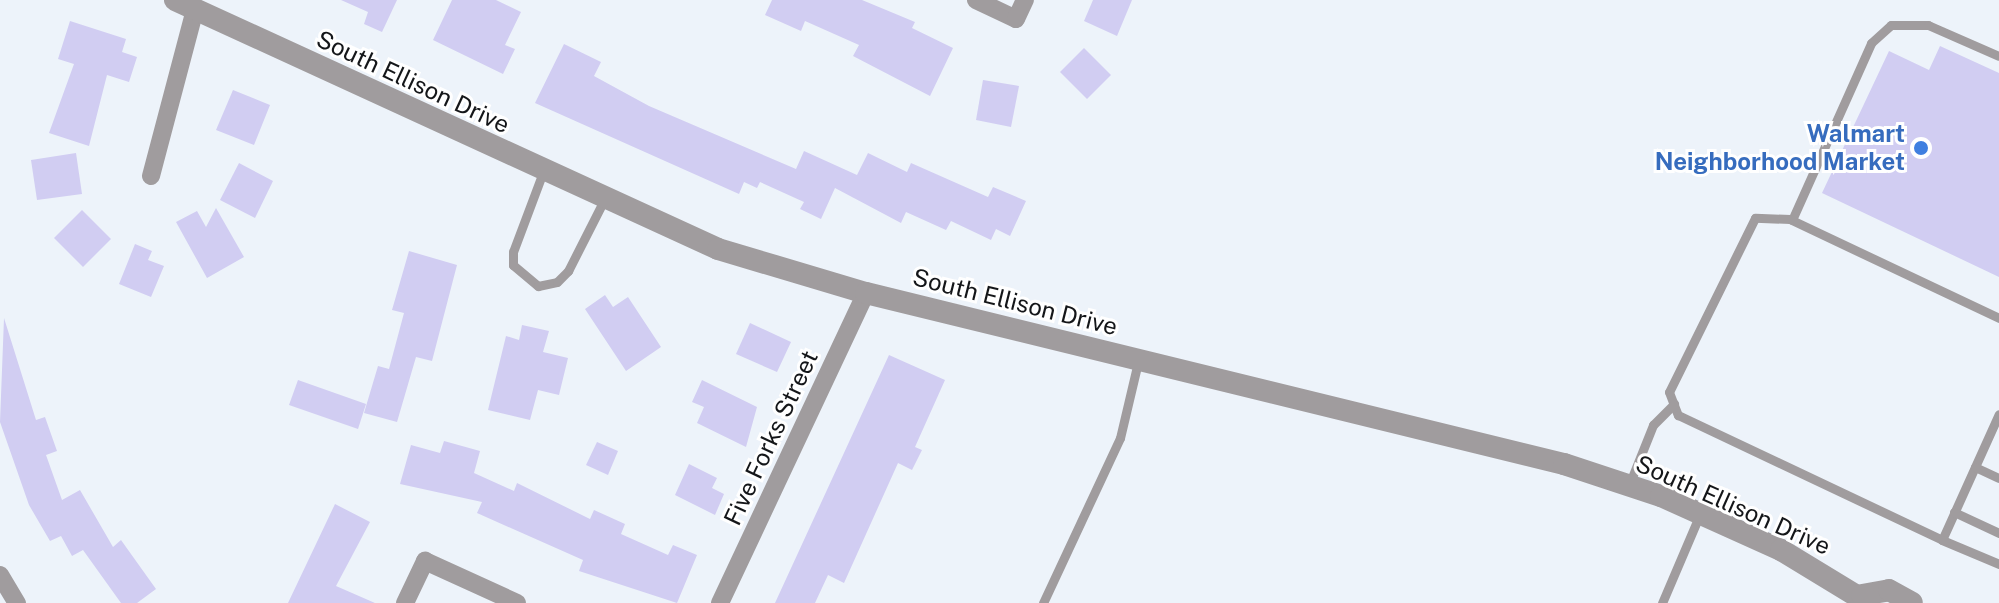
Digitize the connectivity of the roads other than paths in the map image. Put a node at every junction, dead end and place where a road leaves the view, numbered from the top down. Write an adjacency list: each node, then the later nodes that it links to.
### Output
1 (976, 0): 2 (street)
2 (1025, 0)
3 (185, 5): 5 (street, South Ellison Drive); 6 (street)
4 (1999, 56): 8 (lane)
5 (543, 172): 7 (street, South Ellison Drive); 7 (lane)
6 (151, 176)
7 (604, 200): 9 (street, South Ellison Drive)
8 (1792, 220): 10 (lane); 12 (lane)
9 (866, 293): 11 (street, South Ellison Drive); 28 (street, Five Forks Street)
10 (1999, 318)
11 (1139, 359): 17 (street, South Ellison Drive); 29 (lane)
12 (1674, 404): 17 (lane); 21 (lane)
13 (1999, 414): 14 (lane)
14 (1995, 434): 15 (lane)
15 (1975, 467): 16 (lane); 18 (lane)
16 (1999, 478)
17 (1629, 485): 19 (street, South Ellison Drive)
18 (1954, 512): 20 (lane); 21 (lane)
19 (1700, 514): 24 (street, South Ellison Drive); 30 (lane)
20 (1999, 533)
21 (1942, 540): 22 (lane)
22 (1999, 564)
23 (0, 575): 25 (street)
24 (1865, 599): 31 (street, South Ellison Drive)
25 (17, 603)
26 (405, 603): 27 (street)
27 (517, 603)
28 (720, 603)
29 (1043, 603)
30 (1664, 603)
31 (1912, 603)

